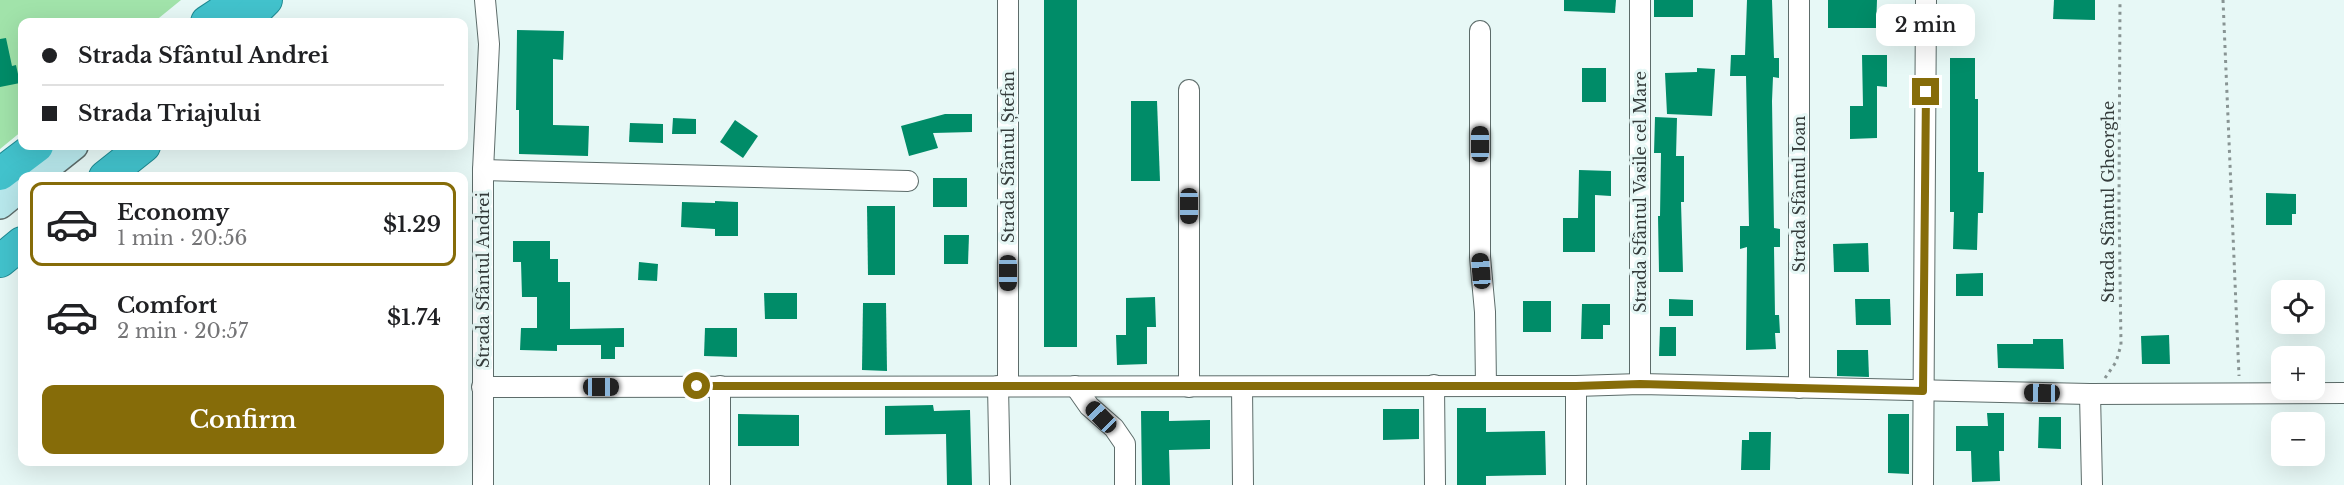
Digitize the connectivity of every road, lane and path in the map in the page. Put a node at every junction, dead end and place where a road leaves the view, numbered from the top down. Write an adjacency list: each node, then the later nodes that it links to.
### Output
1 (240, 0): 11 (highway)
2 (254, 0): 12 (main road)
3 (266, 0): 13 (highway)
4 (485, 0): 19 (street, Strada Sfântul Andrei)
5 (1008, 0): 31 (street, Strada Sfântul Ștefan)
6 (1640, 0): 28 (street, Strada Sfântul Vasile cel Mare)
7 (1799, 0): 38 (street, Strada Sfântul Ioan)
8 (1926, 0): 39 (street)
9 (2120, 0): 41 (path, Strada Sfântul Gheorghe)
10 (2223, 0): 42 (path)
11 (213, 18)
12 (231, 18)
13 (247, 18)
14 (1480, 31): 32 (street)
15 (1189, 90): 36 (street)
16 (32, 150): 22 (highway)
17 (69, 150): 20 (main road)
18 (139, 150): 21 (highway)
19 (483, 170): 23 (street); 34 (street, Strada Sfântul Andrei)
20 (40, 172)
21 (111, 172)
22 (0, 174)
23 (908, 180)
24 (18, 190): 25 (main road)
25 (0, 205)
26 (18, 246): 27 (highway)
27 (0, 261)
28 (1640, 384): 33 (street, Strada Sfântul Andrei); 38 (street, Strada Sfântul Andrei)
29 (1434, 385): 32 (street, Strada Sfântul Andrei); 37 (street, Strada Sfântul Andrei); 48 (street)
30 (720, 386): 31 (street, Strada Sfântul Andrei); 34 (street, Strada Sfântul Andrei); 44 (street)
31 (1003, 386): 35 (street, Strada Sfântul Andrei); 45 (street, Strada Sfântul Ștefan)
32 (1486, 386): 33 (street, Strada Sfântul Andrei)
33 (1576, 386): 49 (street)
34 (482, 387): 43 (street)
35 (1075, 387): 36 (street, Strada Sfântul Andrei); 46 (street)
36 (1189, 387): 37 (street, Strada Sfântul Andrei)
37 (1242, 387): 47 (street)
38 (1799, 388): 39 (street, Strada Sfântul Andrei)
39 (1923, 391): 41 (street, Strada Sfântul Andrei); 50 (street)
40 (2344, 393): 42 (street, Strada Sfântul Andrei)
41 (2090, 394): 42 (street, Strada Sfântul Andrei); 51 (street)
42 (2240, 394)
43 (483, 485)
44 (720, 485)
45 (1000, 485)
46 (1125, 485)
47 (1243, 485)
48 (1435, 485)
49 (1576, 485)
50 (1923, 485)
51 (2092, 485)

